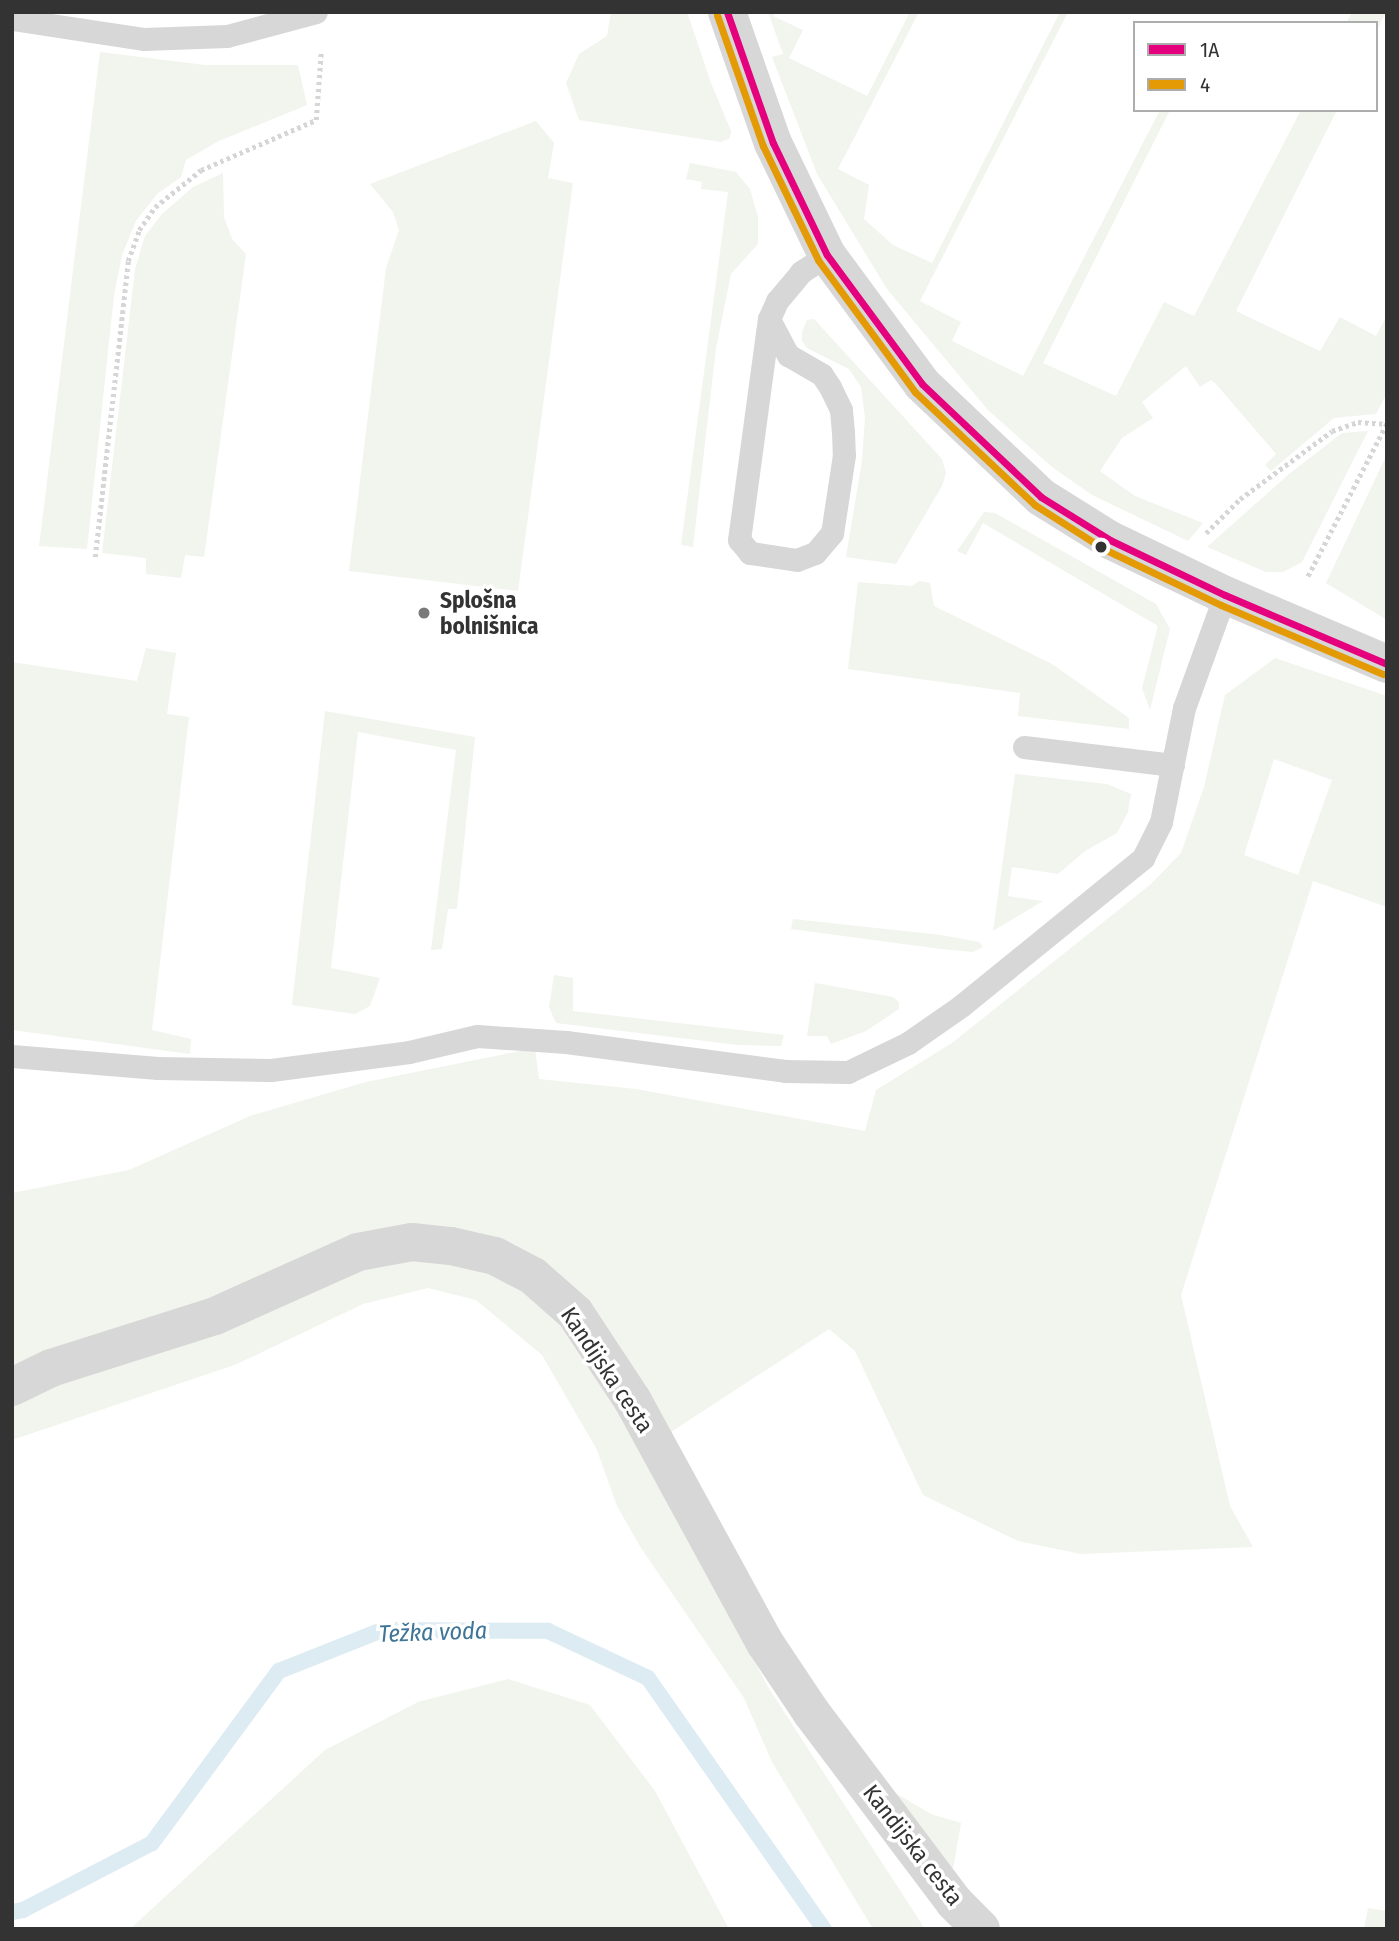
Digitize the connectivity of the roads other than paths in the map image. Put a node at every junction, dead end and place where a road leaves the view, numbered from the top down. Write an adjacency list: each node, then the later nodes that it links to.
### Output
1 (316, 12): 3 (lane)
2 (727, 12): 4 (street)
3 (12, 19)
4 (827, 255): 5 (lane); 6 (street)
5 (769, 319): 5 (lane)
6 (1225, 595): 7 (street); 9 (lane)
7 (1387, 664)
8 (1024, 747): 9 (lane)
9 (1173, 765): 10 (lane)
10 (12, 1056)
11 (12, 1387): 12 (street, Kandijska cesta)
12 (981, 1929)

